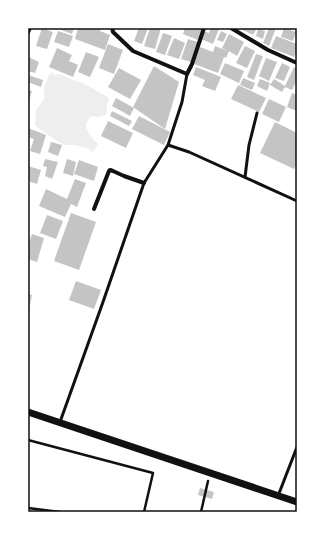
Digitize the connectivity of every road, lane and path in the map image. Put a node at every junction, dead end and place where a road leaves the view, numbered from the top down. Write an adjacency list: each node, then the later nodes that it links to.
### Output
1 (30, 28): 5 (street)
2 (112, 28): 7 (street)
3 (204, 28): 7 (street)
4 (231, 28): 6 (street)
5 (28, 33)
6 (297, 63)
7 (187, 74): 9 (lane)
8 (257, 113): 10 (lane)
9 (168, 145): 10 (lane); 11 (lane)
10 (245, 177): 12 (lane)
11 (144, 183): 13 (street); 15 (lane)
12 (297, 201)
13 (94, 209)
14 (28, 412): 15 (street)
15 (60, 422): 18 (street)
16 (28, 440): 23 (path)
17 (297, 447): 19 (lane)
18 (210, 473): 19 (street); 24 (path)
19 (278, 496): 20 (street)
20 (297, 502)
21 (28, 508): 22 (path)
22 (60, 512)
23 (144, 512)
24 (201, 512)

